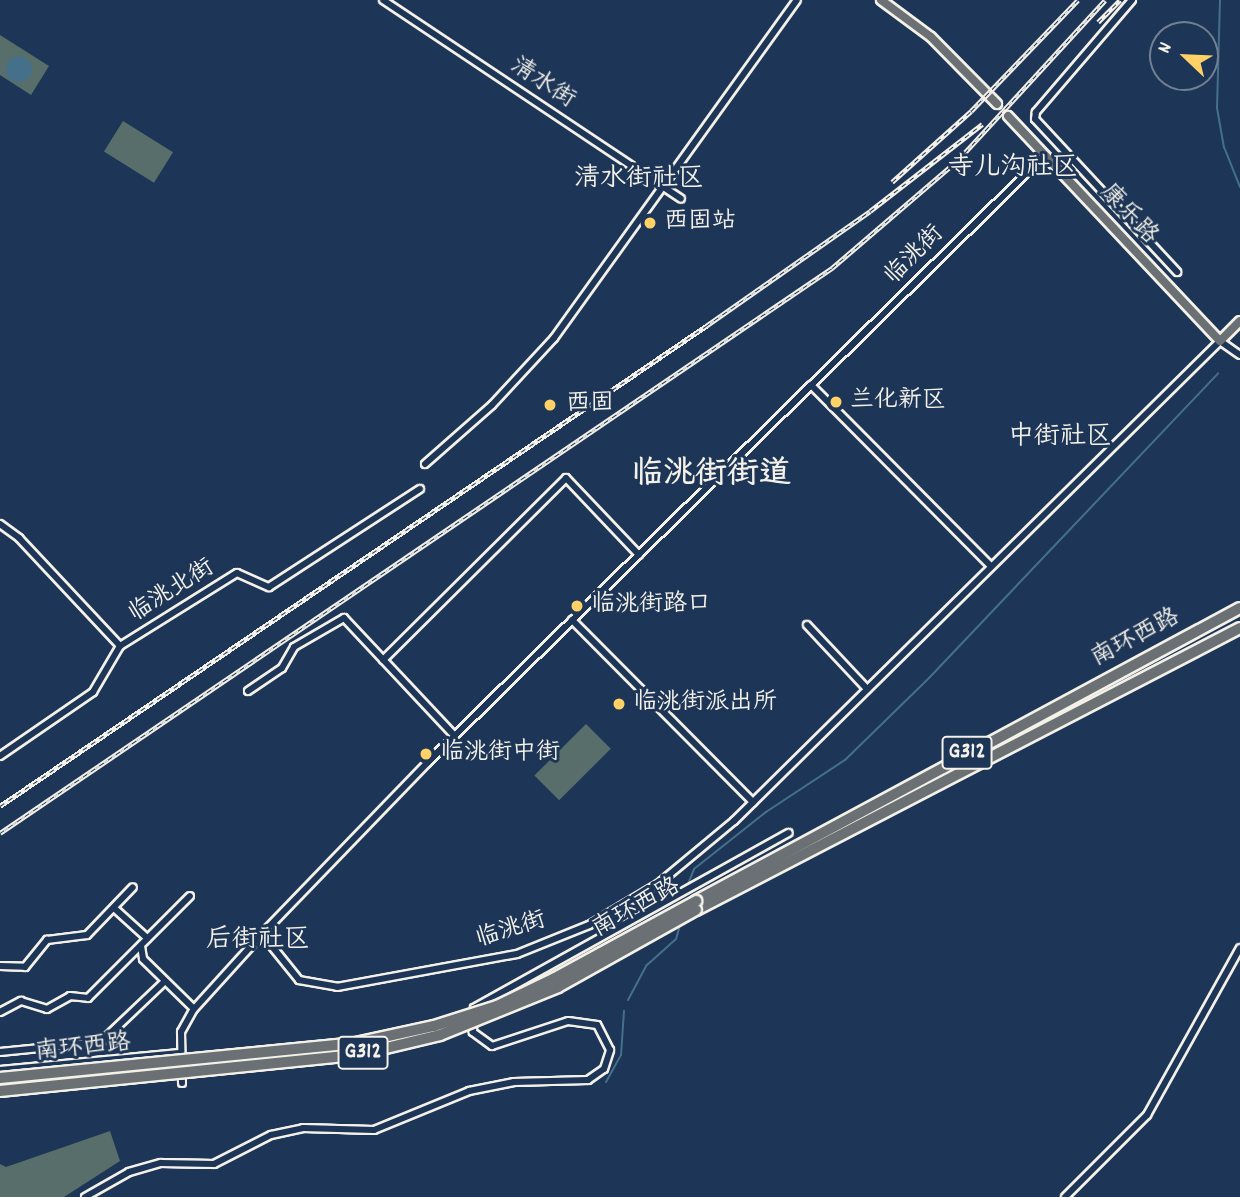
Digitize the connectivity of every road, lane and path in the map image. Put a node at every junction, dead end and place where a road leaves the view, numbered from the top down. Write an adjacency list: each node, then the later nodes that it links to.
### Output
1 (383, 0): 8 (street, 清水街)
2 (797, 0): 8 (street)
3 (881, 0): 5 (main road)
4 (1132, 0): 10 (street)
5 (998, 104)
6 (1008, 116): 7 (main road, 康乐路)
7 (1045, 155): 12 (main road, 康乐路); 14 (street, 临洮街)
8 (660, 184): 9 (street, 清水街); 15 (street)
9 (681, 199)
10 (1177, 272)
11 (1240, 321): 12 (main road)
12 (1220, 341): 13 (street); 19 (street, 临洮街)
13 (1240, 355)
14 (811, 385): 18 (street, 临洮街); 19 (street)
15 (425, 464)
16 (419, 489): 24 (street, 临洮北街)
17 (0, 524): 24 (street)
18 (639, 555): 21 (street, 临洮街); 25 (street)
19 (990, 565): 26 (street, 临洮街)
20 (1240, 608): 28 (highway, 南环西路 / G312)
21 (572, 620): 29 (street, 临洮街); 32 (street)
22 (807, 625): 26 (street)
23 (1240, 628): 30 (highway, 南环西路 / G312)
24 (120, 646): 31 (street, 临洮北街)
25 (383, 660): 27 (street); 29 (street)
26 (867, 689): 32 (street, 临洮街)
27 (248, 691)
28 (1007, 731): 30 (main road); 36 (highway, 南环西路 / G312)
29 (455, 736): 38 (street, 临洮街)
30 (1013, 743): 36 (highway, 南环西路 / G312)
31 (0, 756)
32 (753, 802): 38 (street, 临洮街)
33 (789, 833): 52 (street)
34 (133, 887): 37 (street)
35 (190, 896): 39 (street)
36 (696, 905): 49 (highway, 南环西路 / G312, bridge); 51 (highway, 南环西路 / G312, bridge)
37 (114, 908): 39 (street); 42 (street)
38 (262, 934): 44 (street, 临洮街)
39 (147, 938): 40 (street)
40 (141, 946): 43 (street); 45 (street)
41 (1240, 948): 53 (street)
42 (0, 966)
43 (165, 981): 44 (street); 46 (street)
44 (194, 1009): 47 (street, 临洮街)
45 (0, 1012)
46 (0, 1052)
47 (178, 1053): 48 (street); 50 (street)
48 (0, 1070)
49 (0, 1078)
50 (182, 1083)
51 (0, 1091)
52 (85, 1197)
53 (1065, 1197)

